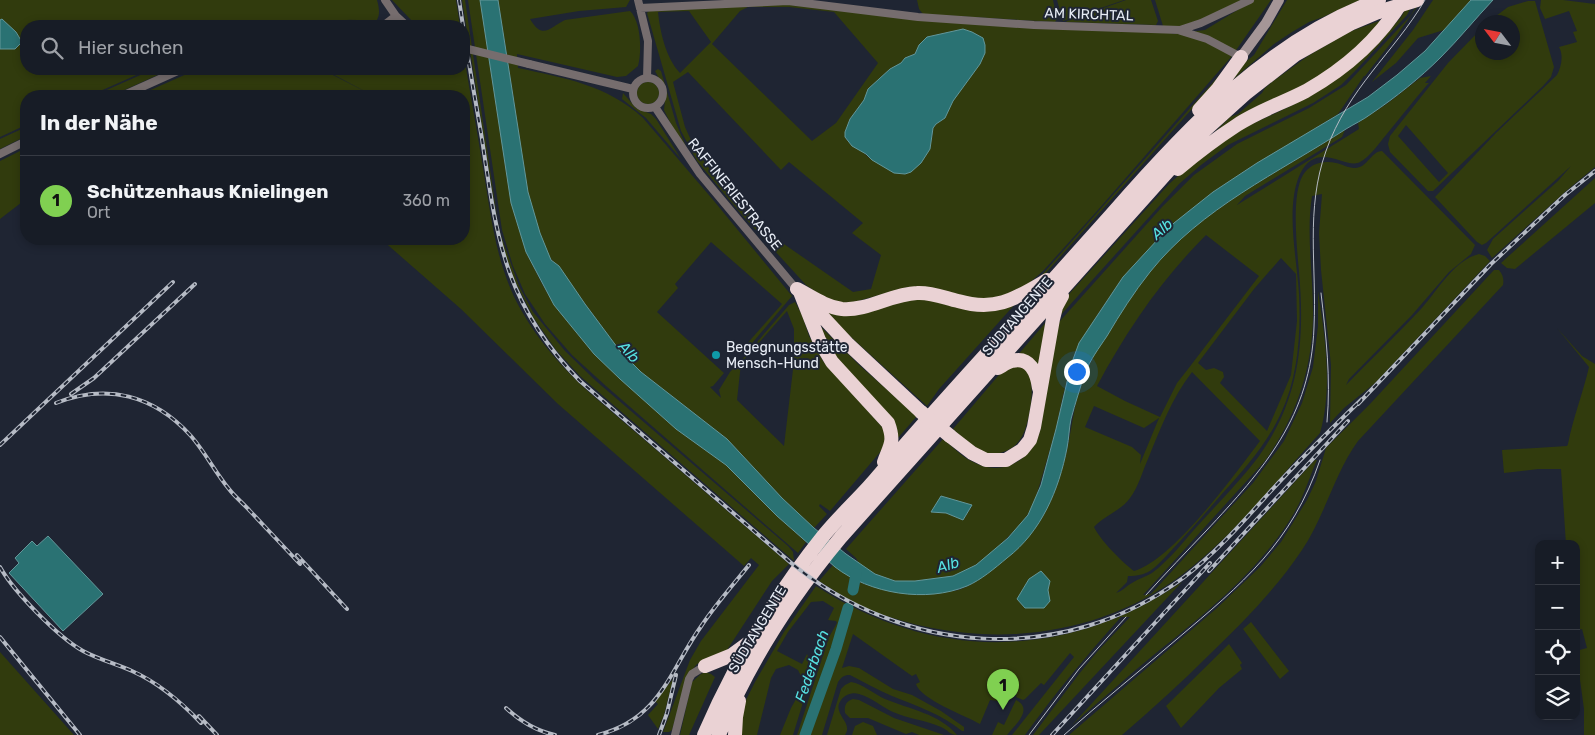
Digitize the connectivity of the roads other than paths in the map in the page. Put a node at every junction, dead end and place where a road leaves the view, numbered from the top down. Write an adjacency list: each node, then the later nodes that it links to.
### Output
1 (385, 0): 8 (street)
2 (1250, 0): 11 (street, AM KIRCHTAL)
3 (1279, 0): 13 (main road)
4 (1403, 0): 22 (highway)
5 (1417, 0): 7 (highway, SÜDTANGENTE, bridge)
6 (639, 4): 11 (street, AM KIRCHTAL); 15 (street)
7 (1378, 4): 20 (highway, SÜDTANGENTE); 22 (highway, SÜDTANGENTE)
8 (396, 16): 9 (street); 10 (street)
9 (391, 20)
10 (400, 20)
11 (1180, 30): 13 (street, AM KIRCHTAL)
12 (470, 49): 16 (street, bridge)
13 (1241, 58): 20 (highway)
14 (169, 75): 17 (street)
15 (647, 78): 16 (street); 18 (street)
16 (633, 89): 18 (street)
17 (135, 90)
18 (655, 107): 24 (street, RAFFINERIESTRASSE)
19 (20, 144): 21 (street)
20 (1171, 149): 23 (highway, SÜDTANGENTE)
21 (0, 154)
22 (1147, 194): 23 (highway, SÜDTANGENTE)
23 (1066, 276): 24 (highway); 25 (highway, SÜDTANGENTE); 26 (highway); 27 (highway, SÜDTANGENTE)
24 (798, 291): 26 (highway, bridge); 27 (highway)
25 (989, 373): 26 (highway); 28 (highway, SÜDTANGENTE)
26 (1038, 403)
27 (879, 476): 28 (highway, SÜDTANGENTE)
28 (835, 533): 29 (highway, SÜDTANGENTE)
29 (814, 559): 30 (highway, SÜDTANGENTE); 32 (highway, SÜDTANGENTE)
30 (750, 642): 31 (highway); 33 (highway, SÜDTANGENTE)
31 (705, 666): 33 (highway); 34 (street)
32 (748, 673): 36 (highway, SÜDTANGENTE); 37 (highway)
33 (724, 691): 35 (highway, SÜDTANGENTE)
34 (675, 735)
35 (704, 735)
36 (718, 735)
37 (735, 735)

